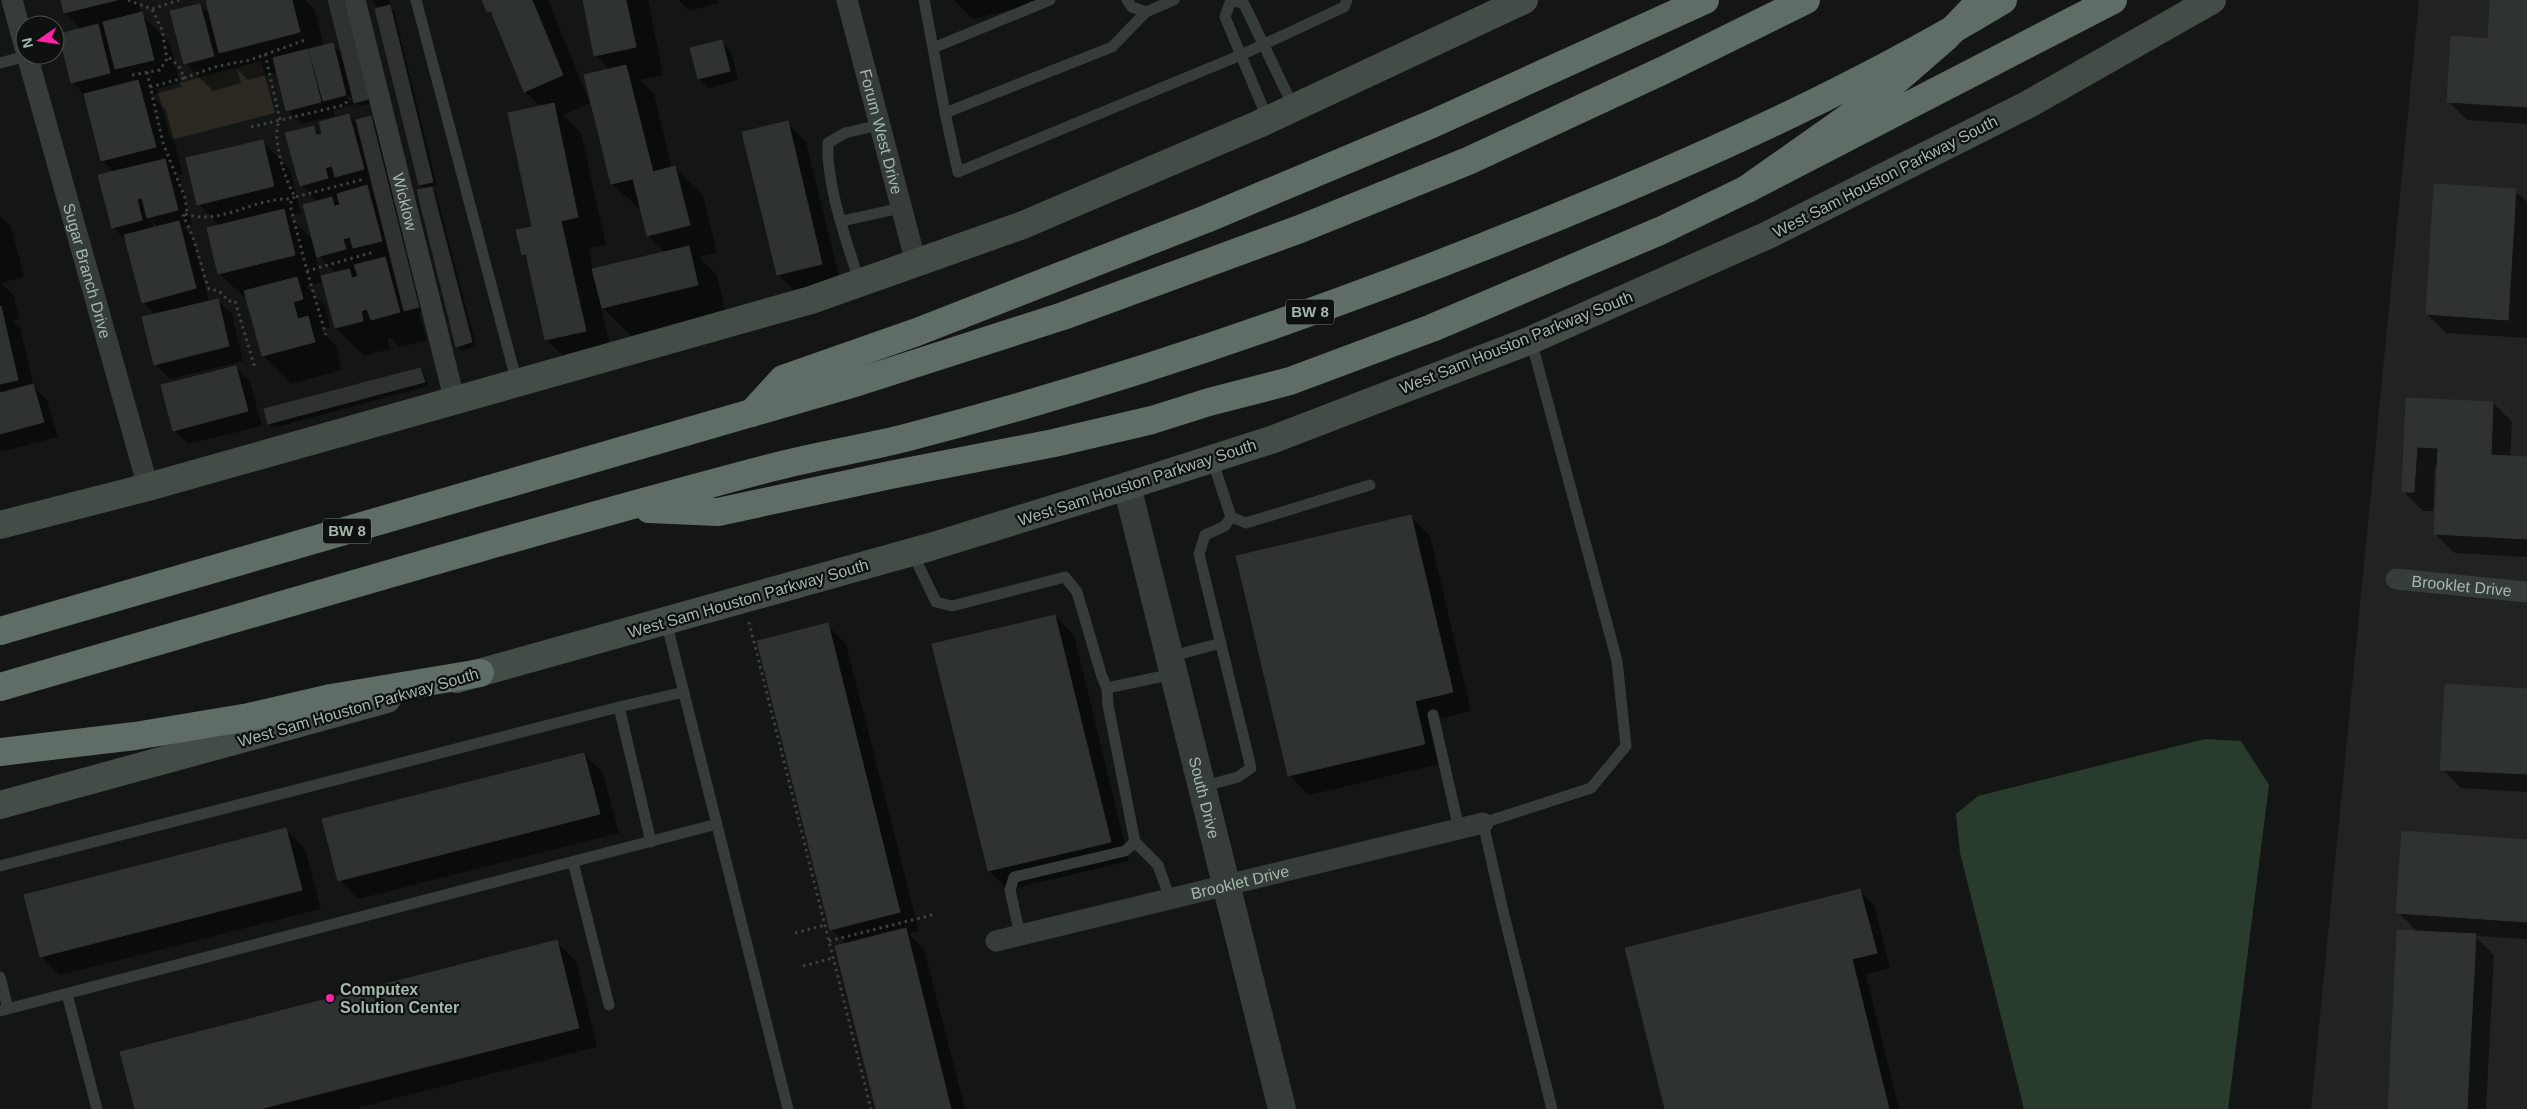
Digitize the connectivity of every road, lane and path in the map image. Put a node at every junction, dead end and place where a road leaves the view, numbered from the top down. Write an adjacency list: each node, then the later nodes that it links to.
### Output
1 (12, 0): 22 (street, Sugar Branch Drive)
2 (128, 0): 20 (path)
3 (179, 0): 20 (path)
4 (355, 0): 57 (street, Wicklow)
5 (416, 0): 56 (lane)
6 (847, 0): 41 (street, Forum West Drive)
7 (924, 0): 25 (lane)
8 (1050, 0): 25 (lane)
9 (1127, 0): 21 (lane)
10 (1174, 0): 21 (lane)
11 (1232, 0): 24 (lane); 28 (lane)
12 (1347, 0): 24 (lane)
13 (1524, 0): 37 (main road)
14 (1705, 0): 58 (highway)
15 (1806, 0): 58 (highway, BW 8)
16 (1981, 0): 44 (highway, bridge)
17 (2002, 0): 63 (highway, BW 8)
18 (2113, 0): 44 (highway, bridge)
19 (2212, 0): 54 (main road, West Sam Houston Parkway South)
20 (152, 9): 26 (path)
21 (1146, 12): 38 (lane)
22 (16, 15)
23 (305, 40): 27 (path)
24 (1264, 45): 28 (lane); 37 (lane)
25 (933, 48): 38 (lane)
26 (166, 54): 32 (path); 34 (path)
27 (265, 54): 34 (path); 40 (path)
28 (1241, 55): 38 (lane); 39 (lane)
29 (15, 57): 30 (lane)
30 (0, 63)
31 (29, 65): 62 (street, Sugar Branch Drive)
32 (147, 72): 33 (path); 35 (path)
33 (132, 75)
34 (184, 78): 35 (path)
35 (150, 87): 47 (path)
36 (350, 98): 40 (path)
37 (1294, 108): 39 (main road)
38 (946, 114)
39 (1268, 120): 50 (main road)
40 (280, 121): 42 (path); 45 (path)
41 (879, 125): 46 (street, Forum West Drive); 48 (lane)
42 (251, 127)
43 (365, 179): 45 (path)
44 (1747, 189): 63 (highway)
45 (293, 198): 47 (path); 51 (path)
46 (901, 208): 48 (lane); 50 (street, Forum West Drive)
47 (185, 214): 55 (path)
48 (842, 221): 52 (lane)
49 (374, 252): 51 (path)
50 (916, 263): 52 (main road)
51 (306, 271): 53 (path)
52 (860, 283): 56 (main road)
53 (326, 335)
54 (1531, 340): 59 (main road, West Sam Houston Parkway South); 84 (lane)
55 (255, 368)
56 (517, 383): 57 (main road)
57 (455, 402): 62 (main road)
58 (752, 413): 71 (highway, BW 8)
59 (1212, 459): 61 (main road, West Sam Houston Parkway South); 64 (lane)
60 (1370, 484): 64 (lane)
61 (1127, 486): 66 (main road, West Sam Houston Parkway South); 73 (street, South Drive)
62 (148, 487): 65 (main road)
63 (627, 507): 75 (highway, BW 8)
64 (1231, 517): 72 (lane)
65 (0, 525)
66 (912, 552): 69 (main road, West Sam Houston Parkway South); 76 (lane)
67 (2396, 579): 68 (street, Brooklet Drive)
68 (2527, 592)
69 (743, 599): 70 (main road, West Sam Houston Parkway South); 93 (path)
70 (666, 621): 74 (main road, West Sam Houston Parkway South); 77 (lane)
71 (0, 631)
72 (1220, 643): 73 (lane); 81 (lane)
73 (1171, 665): 76 (lane); 81 (street, South Drive)
74 (480, 673): 80 (highway); 82 (main road, West Sam Houston Parkway South)
75 (0, 687)
76 (1107, 688): 87 (lane)
77 (684, 692): 78 (lane); 83 (lane)
78 (619, 707): 86 (lane); 89 (lane)
79 (1433, 715): 85 (lane)
80 (0, 752)
81 (1201, 787): 90 (street, South Drive)
82 (0, 805)
83 (717, 824): 86 (lane); 105 (lane)
84 (1484, 824): 85 (street, Brooklet Drive); 108 (lane)
85 (1459, 829): 90 (street, Brooklet Drive)
86 (651, 842): 88 (lane)
87 (1135, 842): 91 (lane); 95 (lane)
88 (573, 862): 101 (lane); 102 (lane)
89 (0, 866)
90 (1225, 885): 91 (street, Brooklet Drive); 107 (street, South Drive)
91 (1170, 898): 95 (street, Brooklet Drive)
92 (936, 914): 96 (path)
93 (825, 925): 94 (path); 96 (path)
94 (795, 933)
95 (1020, 935): 97 (street, Brooklet Drive)
96 (829, 941): 98 (path)
97 (996, 941)
98 (833, 958): 99 (path); 106 (path)
99 (803, 966)
100 (0, 976): 103 (lane)
101 (67, 994): 103 (lane); 104 (lane)
102 (609, 1005)
103 (4, 1010)
104 (97, 1109)
105 (788, 1109)
106 (871, 1109)
107 (1282, 1109)
108 (1552, 1109)

